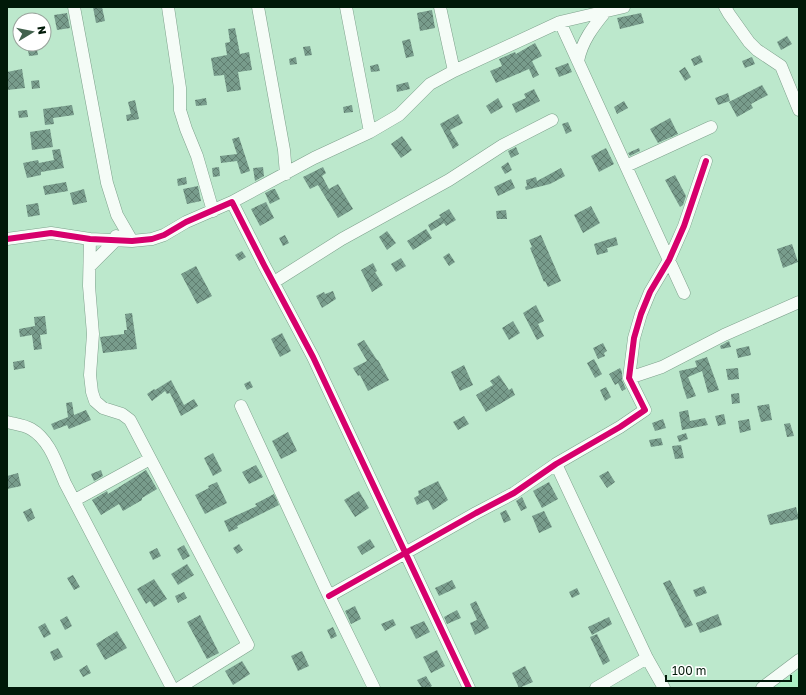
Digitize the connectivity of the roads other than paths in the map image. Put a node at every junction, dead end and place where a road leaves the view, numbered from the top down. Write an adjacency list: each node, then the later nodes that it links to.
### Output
1 (74, 7): 21 (street)
2 (168, 7): 20 (street)
3 (258, 7): 18 (street)
4 (346, 7): 15 (street)
5 (440, 7): 11 (street)
6 (624, 7): 8 (street)
7 (725, 7): 12 (street)
8 (606, 11): 9 (street); 10 (street)
9 (560, 22): 10 (street); 11 (street)
10 (578, 61): 17 (street)
11 (454, 71): 15 (street)
12 (799, 110)
13 (552, 120): 28 (street)
14 (711, 127): 17 (street)
15 (370, 132): 18 (street)
16 (706, 161): 26 (street)
17 (626, 166): 26 (street)
18 (286, 174): 19 (street)
19 (232, 202): 20 (street); 28 (street)
20 (213, 211): 25 (street)
21 (117, 216): 24 (street); 25 (street)
22 (7, 239): 23 (street)
23 (90, 239): 24 (street); 27 (street)
24 (116, 240): 25 (street); 27 (street)
25 (132, 241)
26 (669, 260): 29 (street); 31 (street)
27 (90, 266): 34 (street)
28 (274, 282): 37 (street)
29 (684, 293)
30 (799, 302): 31 (street)
31 (629, 378): 35 (street)
32 (241, 406): 38 (street)
33 (7, 422): 36 (street)
34 (150, 458): 36 (street); 43 (street)
35 (556, 464): 37 (street); 39 (street)
36 (75, 500): 42 (street)
37 (406, 553): 38 (street); 45 (street)
38 (329, 596): 44 (street)
39 (647, 658): 46 (street); 47 (street)
40 (799, 660): 41 (street)
41 (770, 686)
42 (172, 688)
43 (180, 688)
44 (374, 688)
45 (469, 688)
46 (596, 688)
47 (664, 688)

